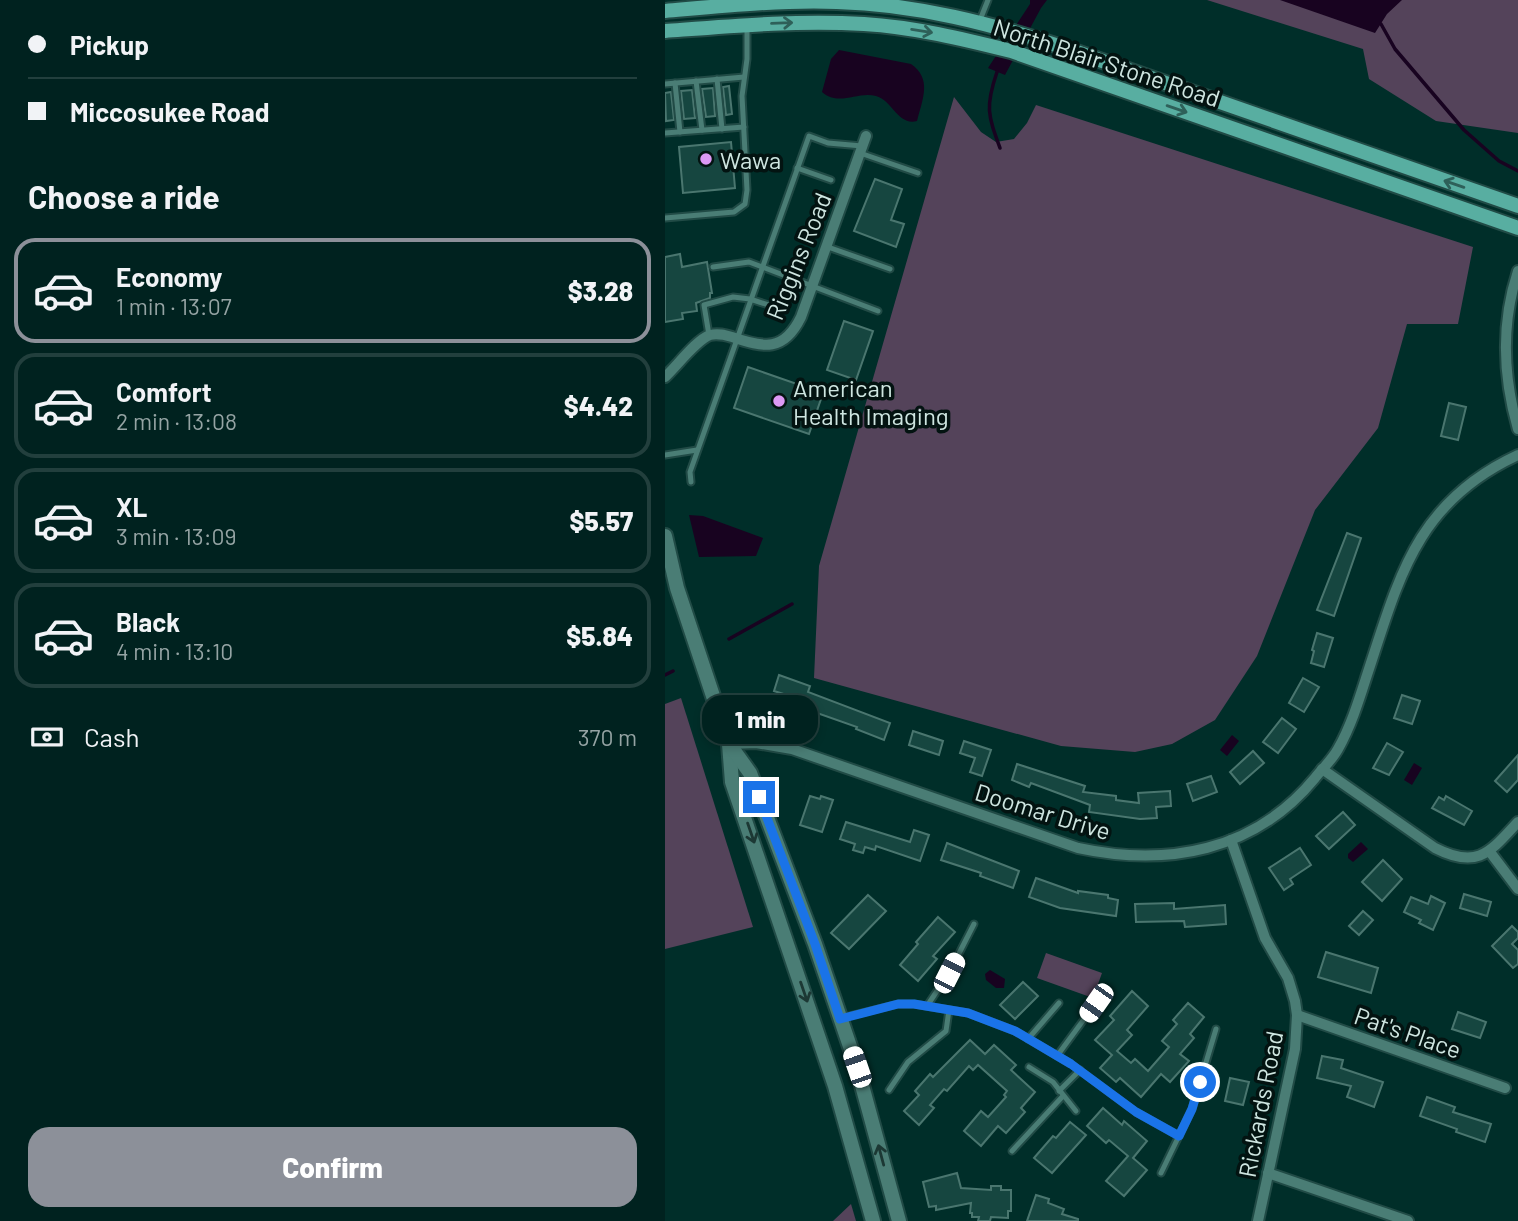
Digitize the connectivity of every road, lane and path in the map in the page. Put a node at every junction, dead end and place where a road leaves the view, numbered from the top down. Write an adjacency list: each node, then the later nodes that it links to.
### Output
1 (988, 0): 4 (lane)
2 (883, 2): 3 (main road, North Blair Stone Road); 4 (main road, North Blair Stone Road)
3 (665, 11)
4 (979, 22): 7 (main road); 22 (main road, North Blair Stone Road, one-way to 4)
5 (747, 25): 6 (main road, North Blair Stone Road); 7 (main road, North Blair Stone Road, one-way to 7); 8 (lane)
6 (665, 30)
7 (973, 41): 24 (main road, North Blair Stone Road, one-way to 24)
8 (744, 77): 9 (lane); 13 (lane)
9 (717, 79): 10 (lane); 14 (lane)
10 (696, 81): 11 (lane); 15 (lane)
11 (675, 83): 12 (lane); 16 (lane)
12 (665, 84)
13 (744, 127): 14 (lane); 23 (lane)
14 (722, 129): 15 (lane)
15 (702, 130): 16 (lane)
16 (680, 132): 17 (lane)
17 (665, 133)
18 (863, 145): 19 (lane); 20 (lane); 25 (street, Riggins Road)
19 (797, 168): 21 (lane); 27 (lane)
20 (918, 173)
21 (831, 180)
22 (1518, 206)
23 (665, 218)
24 (1518, 228)
25 (827, 246): 28 (lane); 30 (street, Riggins Road)
26 (713, 267): 27 (lane)
27 (762, 267): 30 (lane); 31 (lane)
28 (890, 269)
29 (1518, 271): 37 (street)
30 (813, 285): 33 (lane); 35 (street, Riggins Road)
31 (750, 299): 32 (lane); 34 (lane); 35 (lane)
32 (781, 309)
33 (879, 311)
34 (709, 335): 35 (street, Riggins Road); 36 (street)
35 (736, 339): 38 (lane)
36 (665, 377)
37 (1518, 429)
38 (697, 450): 39 (lane); 41 (lane)
39 (665, 455)
40 (1518, 455): 44 (street, Doomar Drive)
41 (691, 482)
42 (665, 536): 43 (street)
43 (729, 744): 46 (street, Doomar Drive); 55 (street); 56 (street, one-way to 56)
44 (1322, 769): 46 (street, Doomar Drive); 47 (street)
45 (1518, 822): 47 (street)
46 (1231, 840): 54 (street, Rickards Road)
47 (1490, 852): 48 (street)
48 (1518, 889)
49 (974, 924): 52 (lane)
50 (1059, 1003): 58 (lane)
51 (1096, 1003): 59 (lane)
52 (927, 1006): 53 (lane); 55 (lane)
53 (949, 1010): 58 (lane); 63 (lane)
54 (1297, 1015): 62 (street, Pat's Place); 69 (street, Rickards Road)
55 (840, 1019): 56 (street); 71 (street, one-way to 55)
56 (815, 1025): 70 (street)
57 (1216, 1029): 66 (lane)
58 (1028, 1039): 59 (lane)
59 (1058, 1056): 61 (lane)
60 (1029, 1067): 64 (lane)
61 (1080, 1070): 64 (lane); 66 (lane)
62 (1505, 1088)
63 (888, 1090)
64 (1061, 1093): 65 (lane); 67 (lane)
65 (1076, 1111)
66 (1179, 1136): 68 (lane)
67 (1011, 1151)
68 (1161, 1173)
69 (1268, 1173): 72 (street, Rickards Road); 73 (street)
70 (873, 1221)
71 (899, 1221)
72 (1258, 1221)
73 (1408, 1221)

